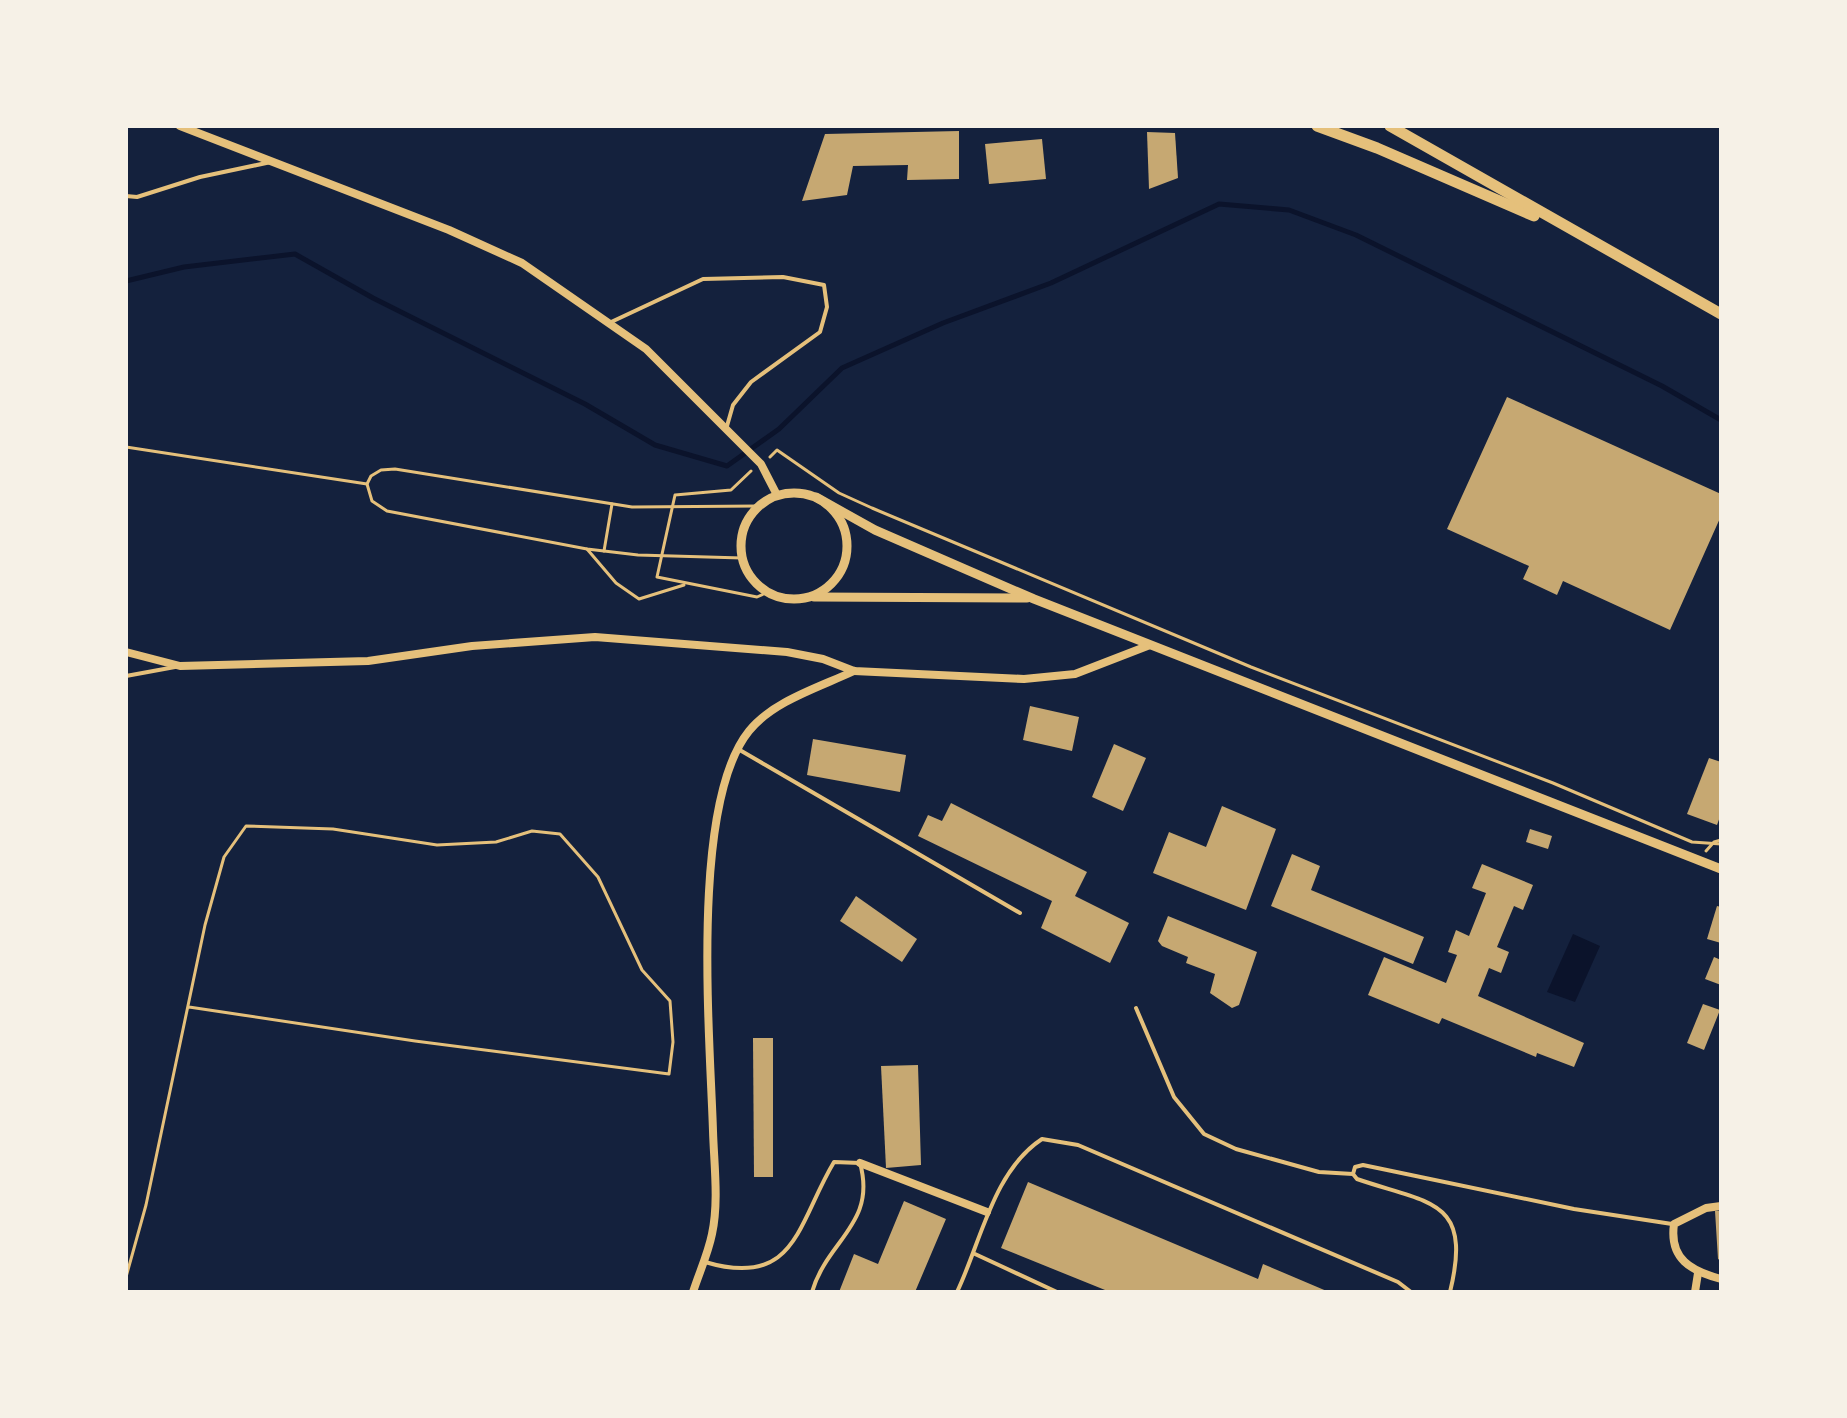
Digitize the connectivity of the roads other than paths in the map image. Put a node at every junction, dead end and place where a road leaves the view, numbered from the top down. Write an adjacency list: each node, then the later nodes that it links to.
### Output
1 (180, 126): 4 (street)
2 (1317, 126): 6 (main road)
3 (1390, 126): 6 (main road)
4 (273, 162): 5 (lane); 8 (street)
5 (126, 196)
6 (1583, 238): 7 (main road)
7 (1721, 314)
8 (609, 323): 9 (street); 9 (lane)
9 (726, 428): 10 (street)
10 (777, 495): 11 (street); 12 (street)
11 (816, 497): 12 (street); 13 (street)
12 (810, 597): 13 (street)
13 (1034, 599): 14 (street)
14 (1150, 645): 17 (street); 20 (street)
15 (126, 652): 16 (street)
16 (180, 666): 17 (street); 18 (lane)
17 (854, 671): 19 (street)
18 (126, 676)
19 (736, 748): 21 (lane); 29 (street)
20 (1721, 869)
21 (1020, 913)
22 (1136, 1008): 24 (lane)
23 (860, 1163): 26 (street); 29 (lane); 33 (lane)
24 (1353, 1174): 27 (lane); 37 (lane)
25 (1721, 1206): 27 (street)
26 (987, 1212): 28 (lane); 36 (lane)
27 (1674, 1224): 30 (street)
28 (975, 1254): 34 (lane); 35 (lane)
29 (703, 1262): 32 (street)
30 (1698, 1273): 31 (street); 38 (street)
31 (1721, 1279)
32 (693, 1292)
33 (812, 1292)
34 (957, 1292)
35 (1057, 1292)
36 (1411, 1292)
37 (1450, 1292)
38 (1695, 1292)

